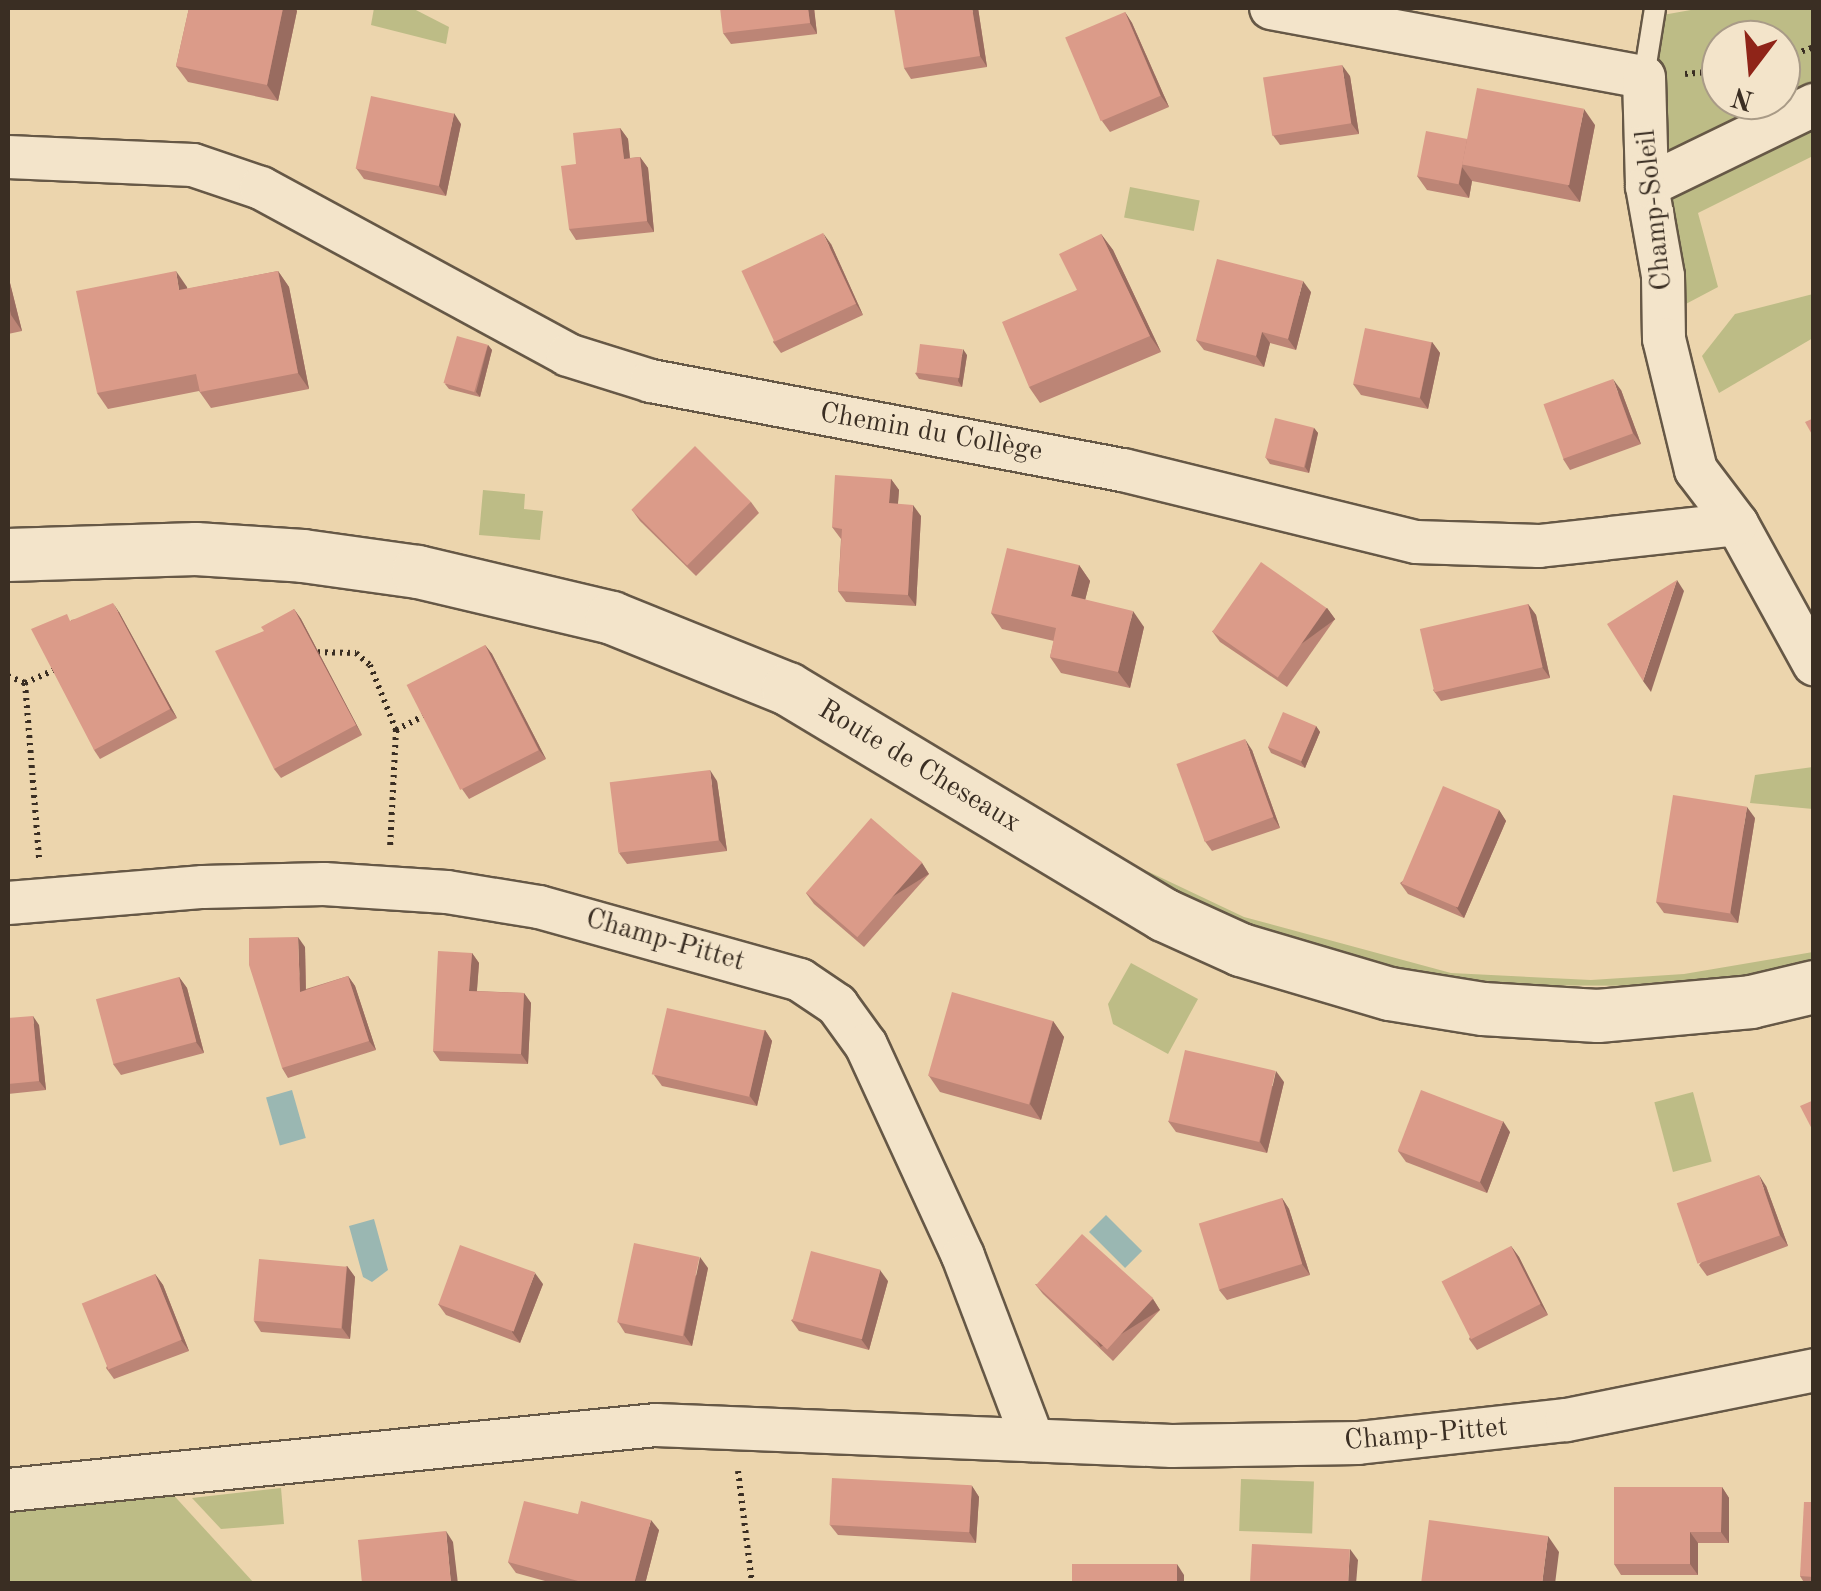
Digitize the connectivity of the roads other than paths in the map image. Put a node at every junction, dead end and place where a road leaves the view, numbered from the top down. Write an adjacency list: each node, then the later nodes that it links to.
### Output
1 (1271, 8): 3 (street)
2 (1655, 8): 3 (lane)
3 (1644, 77): 6 (street, Champ-Soleil)
4 (1814, 105): 6 (street)
5 (8, 157): 7 (street, Chemin du Collège)
6 (1647, 186): 7 (street, Champ-Soleil)
7 (1737, 524): 9 (street)
8 (8, 555): 11 (street, Route de Cheseaux)
9 (1814, 664)
10 (25, 901): 13 (street, Champ-Pittet)
11 (1814, 987)
12 (1814, 1370): 13 (street, Champ-Pittet)
13 (1033, 1440): 14 (street, Champ-Pittet)
14 (8, 1490)

